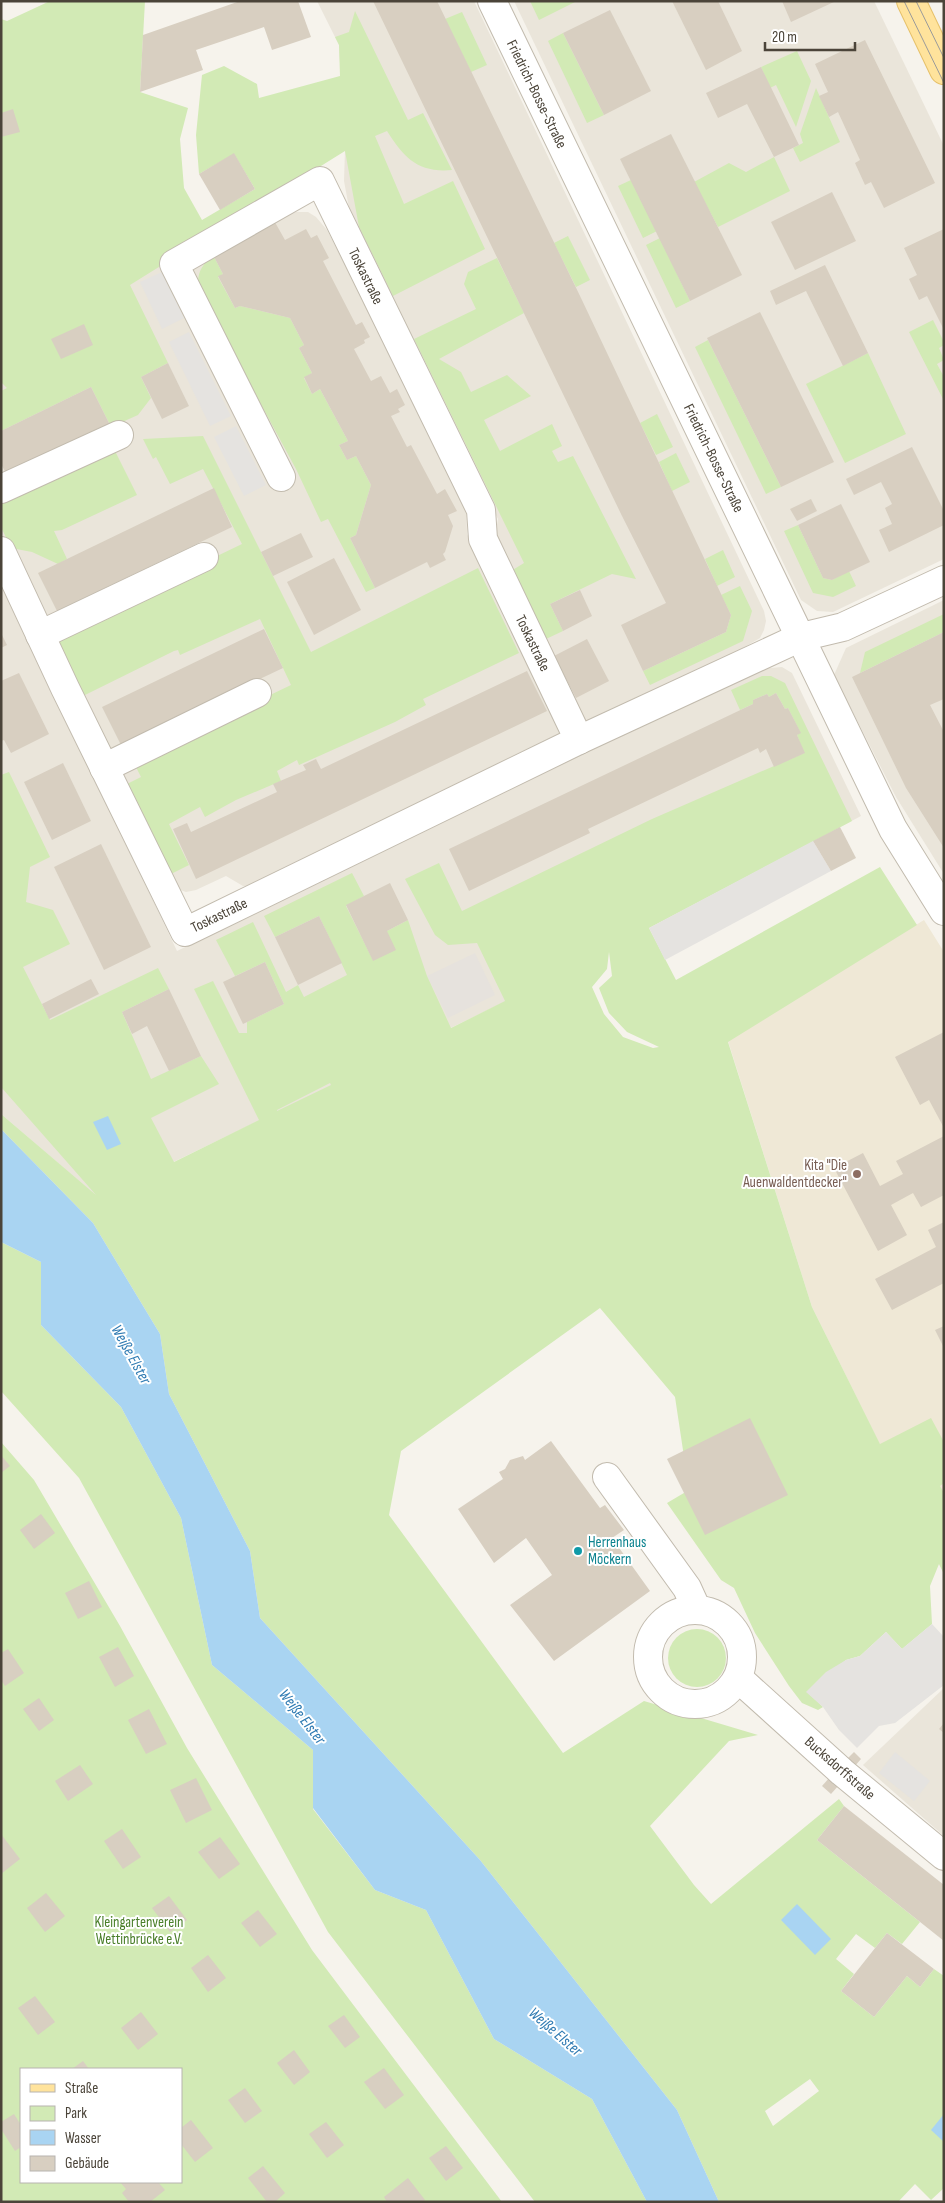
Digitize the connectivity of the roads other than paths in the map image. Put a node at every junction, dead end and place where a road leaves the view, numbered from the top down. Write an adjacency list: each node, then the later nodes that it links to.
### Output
1 (492, 1): 11 (street, Friedrich-Bosse-Straße)
2 (911, 1): 3 (main road)
3 (944, 70)
4 (119, 435): 6 (street)
5 (281, 476): 13 (street, Toskastraße)
6 (1, 489)
7 (1, 551): 10 (street, Toskastraße)
8 (204, 557): 10 (street)
9 (944, 580): 11 (street, Toskastraße)
10 (40, 635): 14 (street, Toskastraße)
11 (801, 637): 13 (street, Toskastraße); 15 (street, Friedrich-Bosse-Straße)
12 (257, 693): 14 (street)
13 (579, 740): 14 (street, Toskastraße)
14 (104, 768)
15 (944, 911)
16 (608, 1477): 17 (street)
17 (697, 1610): 18 (street); 18 (street)
18 (738, 1678): 19 (street, Bucksdorffstraße)
19 (944, 1856)

